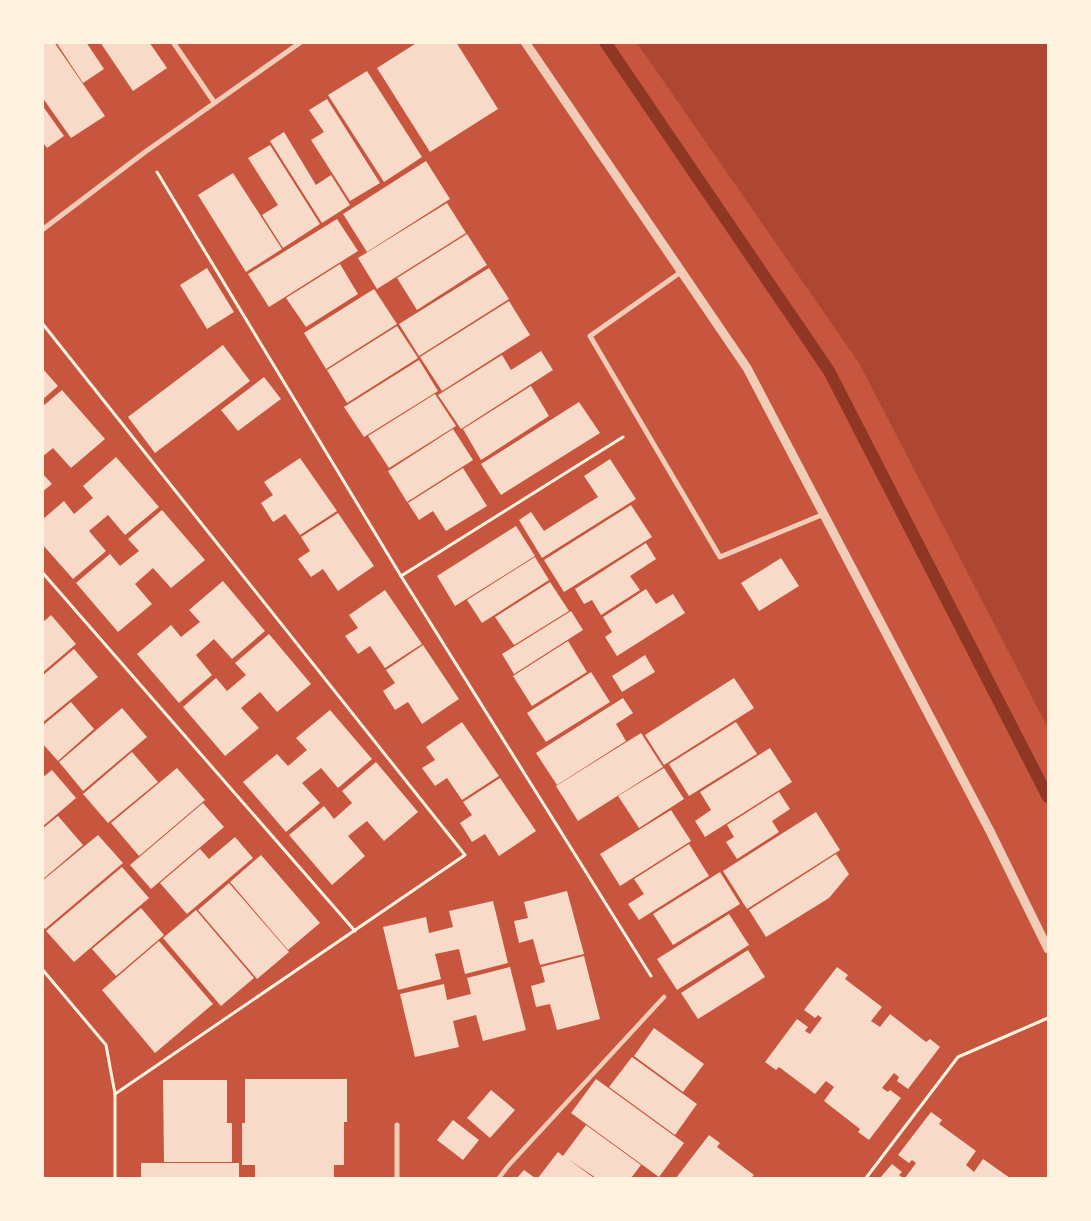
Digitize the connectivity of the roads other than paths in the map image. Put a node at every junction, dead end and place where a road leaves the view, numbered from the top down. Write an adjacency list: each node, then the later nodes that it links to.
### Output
1 (173, 42): 4 (street)
2 (301, 42): 4 (street)
3 (525, 42): 6 (street)
4 (214, 102): 5 (street)
5 (42, 230)
6 (681, 272): 7 (street); 7 (street)
7 (824, 514): 8 (street)
8 (1048, 948)
9 (664, 997): 12 (street)
10 (397, 1125): 11 (street)
11 (397, 1178)
12 (500, 1178)

